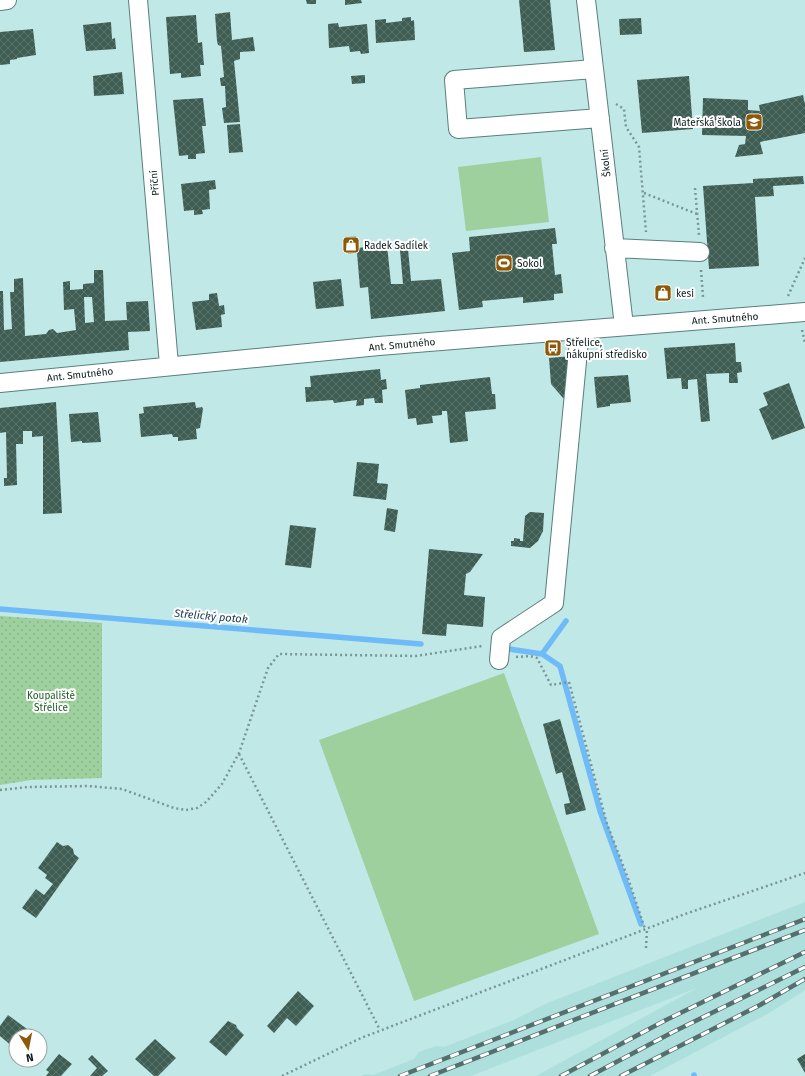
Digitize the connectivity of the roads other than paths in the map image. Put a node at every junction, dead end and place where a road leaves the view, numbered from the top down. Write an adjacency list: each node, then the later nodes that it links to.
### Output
1 (0, 0): 2 (street)
2 (7, 0)
3 (138, 0): 12 (street, Příční)
4 (586, 0): 5 (street, Školní)
5 (594, 70): 6 (street, Školní); 6 (street)
6 (600, 118): 7 (street, Školní)
7 (614, 248): 8 (street); 10 (street, Školní)
8 (700, 252)
9 (797, 312): 10 (street, Ant. Smutného)
10 (624, 326): 11 (street, Ant. Smutného)
11 (580, 330): 12 (street, Ant. Smutného); 14 (street)
12 (169, 365): 13 (street, Ant. Smutného)
13 (0, 383)
14 (500, 654)

